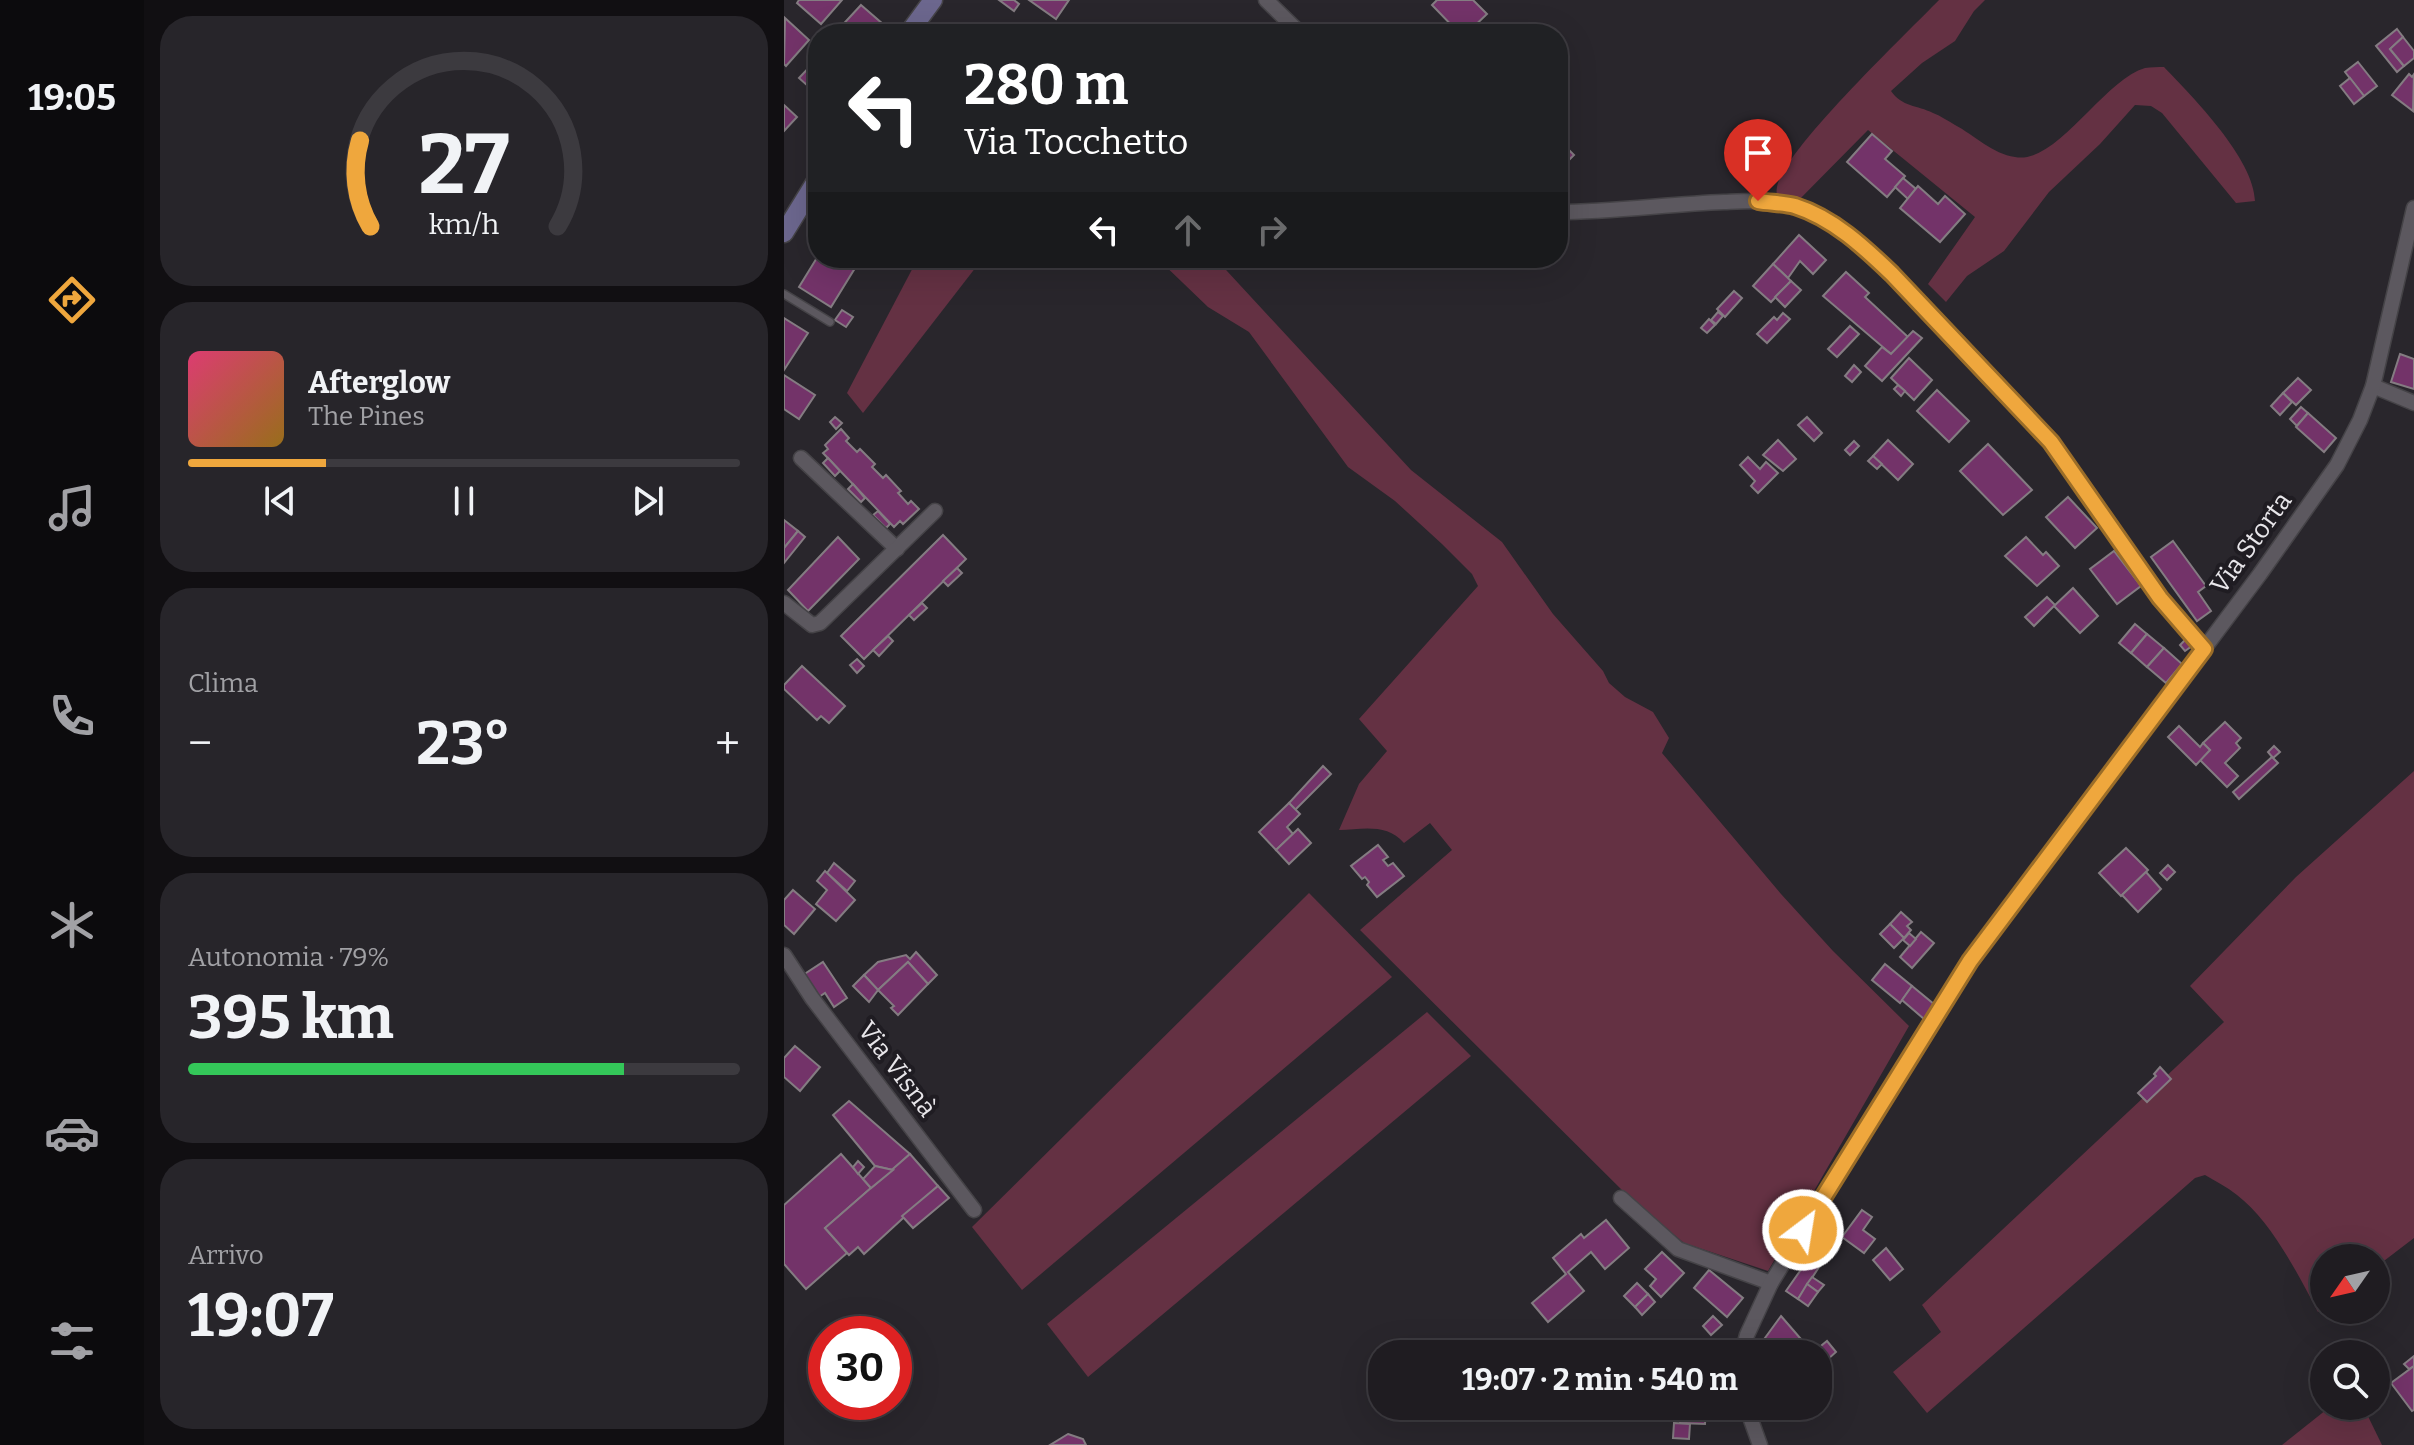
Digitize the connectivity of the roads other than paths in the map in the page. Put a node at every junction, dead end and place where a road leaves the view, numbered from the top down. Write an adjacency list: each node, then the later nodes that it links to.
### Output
1 (933, 0): 3 (street)
2 (1266, 0): 4 (street)
3 (915, 24)
4 (1291, 24)
5 (808, 194): 8 (street)
6 (2414, 208): 11 (street, Via Storta)
7 (1568, 211): 17 (street)
8 (784, 233)
9 (784, 294): 10 (lane)
10 (830, 322)
11 (2373, 386): 12 (street); 17 (street, Via Storta)
12 (2414, 403)
13 (801, 458): 15 (street)
14 (935, 511): 15 (street)
15 (897, 549): 16 (street)
16 (784, 603)
17 (2204, 649): 21 (street, Via Storta)
18 (784, 955): 20 (street, Via Visnà)
19 (1621, 1198): 21 (street)
20 (974, 1210)
21 (1771, 1283): 22 (street, Via Storta)
22 (1746, 1340)
23 (1751, 1420): 24 (street)
24 (1760, 1445)

